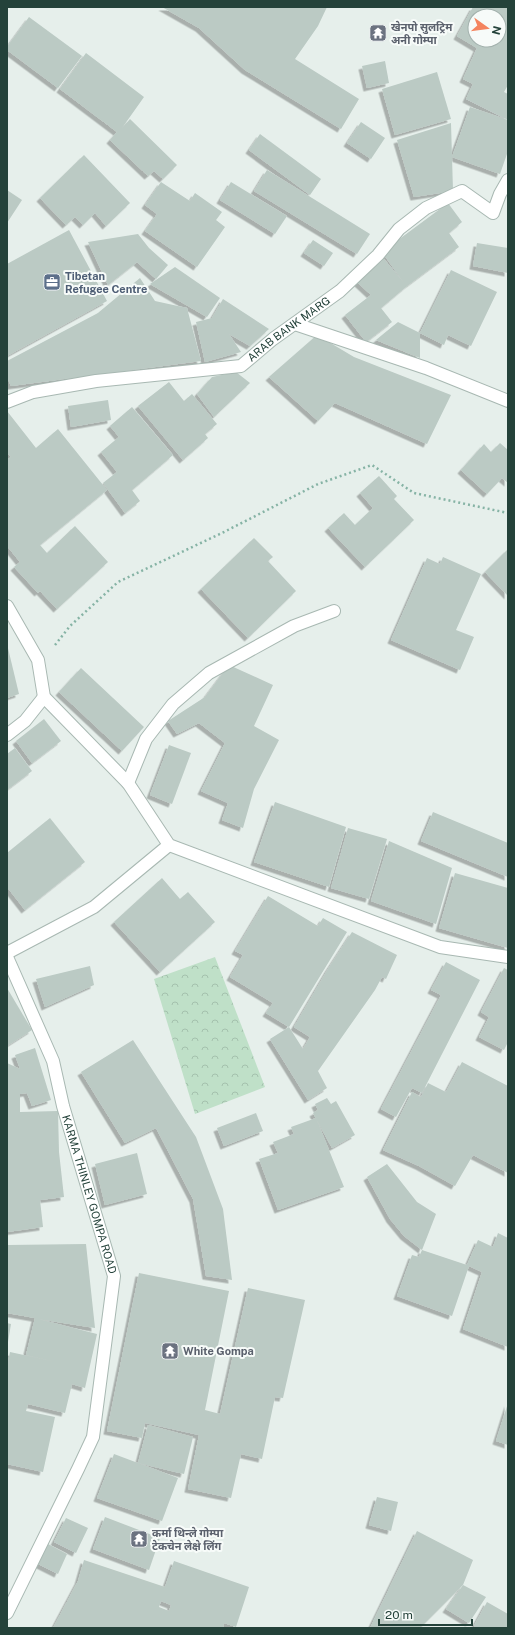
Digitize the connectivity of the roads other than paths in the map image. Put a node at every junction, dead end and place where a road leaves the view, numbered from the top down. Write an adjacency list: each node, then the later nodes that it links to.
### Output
1 (508, 180): 2 (street, ARAB BANK MARG)
2 (295, 324): 3 (street); 4 (street, ARAB BANK MARG)
3 (508, 401)
4 (7, 402)
5 (7, 606): 7 (street)
6 (334, 610): 9 (street)
7 (44, 697): 8 (street); 9 (street)
8 (7, 735)
9 (128, 783): 10 (street)
10 (170, 845): 11 (street); 13 (street)
11 (7, 953)
12 (7, 957): 14 (street, KARMA THINLEY GOMPA ROAD)
13 (508, 957)
14 (7, 1613)

